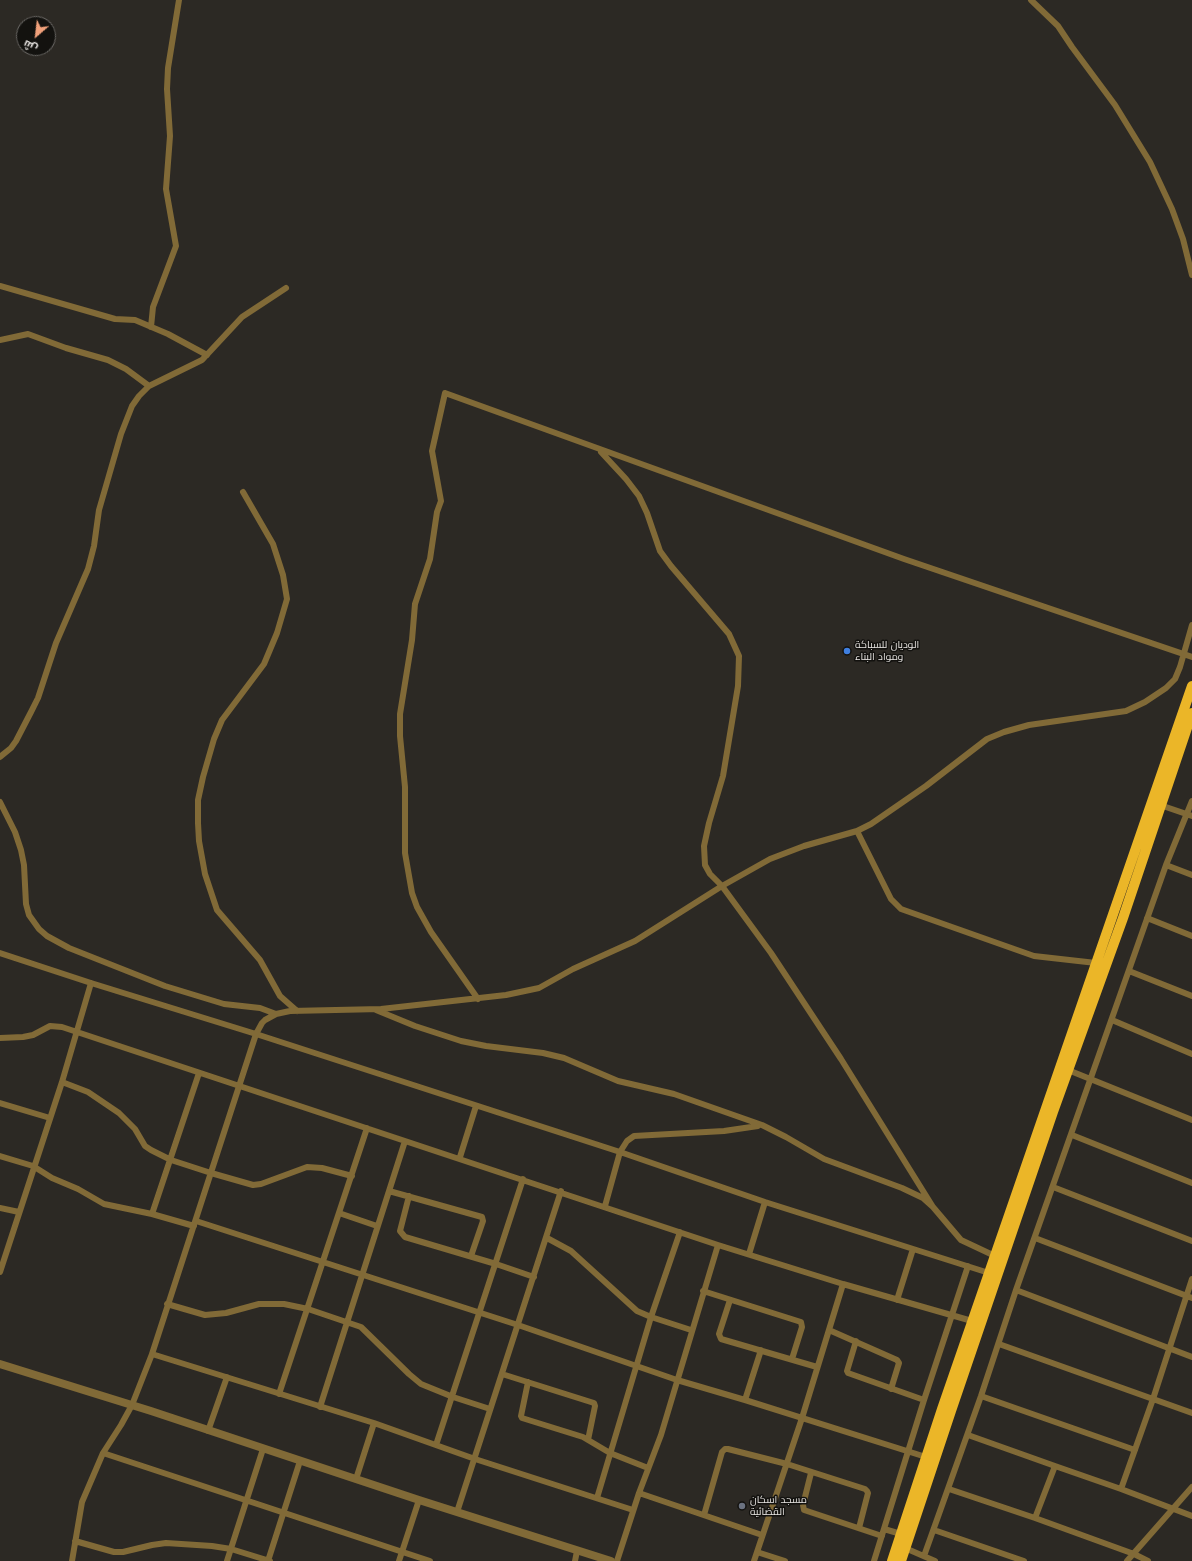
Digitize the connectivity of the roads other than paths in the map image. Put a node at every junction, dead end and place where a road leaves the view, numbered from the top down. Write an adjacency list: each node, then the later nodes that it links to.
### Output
1 (179, 0): 6 (street)
2 (1031, 0): 3 (street)
3 (1192, 275)
4 (0, 286): 6 (street)
5 (286, 288): 8 (street)
6 (151, 327): 8 (street)
7 (0, 340): 9 (street)
8 (207, 355): 9 (street)
9 (149, 386): 17 (street)
10 (600, 450): 13 (street); 25 (street); 33 (street)
11 (242, 492): 35 (street)
12 (1192, 626): 13 (street)
13 (1184, 654): 14 (street); 22 (street)
14 (1192, 657)
15 (1192, 686): 29 (highway)
16 (1192, 713): 20 (highway)
17 (0, 757)
18 (1192, 801): 21 (street)
19 (0, 802): 36 (street)
20 (1160, 805): 21 (street); 42 (highway)
21 (1189, 815): 23 (street)
22 (857, 831): 25 (street); 29 (street)
23 (1166, 865): 24 (street); 26 (street)
24 (1192, 875)
25 (722, 886): 33 (street); 71 (street)
26 (1147, 918): 27 (street); 30 (street)
27 (1192, 936)
28 (0, 953): 31 (street)
29 (1096, 962): 85 (highway)
30 (1129, 971): 32 (street); 37 (street)
31 (91, 983): 38 (street); 39 (street)
32 (1192, 996)
33 (478, 999): 34 (street)
34 (375, 1009): 35 (street); 51 (street)
35 (297, 1011): 36 (street)
36 (276, 1014): 39 (street)
37 (1112, 1020): 41 (street); 44 (street)
38 (76, 1031): 40 (street); 43 (street); 45 (street)
39 (256, 1034): 46 (street); 48 (street)
40 (0, 1038)
41 (1192, 1054)
42 (1068, 1070): 44 (street); 180 (highway)
43 (199, 1073): 46 (street); 58 (street)
44 (1091, 1079): 50 (street); 53 (street)
45 (62, 1082): 49 (street); 58 (street)
46 (239, 1086): 52 (street); 60 (street)
47 (0, 1103): 49 (street)
48 (476, 1106): 55 (street); 57 (street)
49 (50, 1118): 59 (street)
50 (1192, 1120)
51 (762, 1125): 55 (street); 71 (street)
52 (368, 1128): 54 (street); 61 (street)
53 (1072, 1135): 63 (street); 64 (street)
54 (405, 1140): 57 (street); 65 (street)
55 (620, 1152): 68 (street); 69 (street)
56 (0, 1156): 59 (street)
57 (460, 1158): 62 (street)
58 (171, 1160): 60 (street); 74 (street)
59 (33, 1166): 72 (street); 74 (street)
60 (211, 1173): 61 (street); 75 (street)
61 (352, 1176): 73 (street)
62 (523, 1179): 66 (street); 87 (street)
63 (1192, 1184)
64 (1053, 1187): 79 (street); 80 (street)
65 (389, 1190): 67 (street); 76 (street)
66 (561, 1191): 69 (street); 78 (street)
67 (409, 1196): 84 (street); 84 (street)
68 (765, 1202): 82 (street); 83 (street)
69 (605, 1206): 77 (street)
70 (0, 1208): 72 (street)
71 (933, 1208): 85 (street)
72 (19, 1212): 89 (street)
73 (339, 1213): 76 (street); 86 (street)
74 (152, 1214): 75 (street)
75 (195, 1224): 86 (street); 100 (street)
76 (377, 1226): 91 (street)
77 (680, 1232): 81 (street); 104 (street)
78 (547, 1238): 92 (street); 104 (street)
79 (1035, 1238): 95 (street); 97 (street)
80 (1192, 1241)
81 (718, 1245): 83 (street); 96 (street)
82 (912, 1248): 88 (street); 99 (street)
83 (749, 1254): 94 (street)
84 (471, 1256): 87 (street)
85 (995, 1256): 90 (highway)
86 (323, 1262): 91 (street); 101 (street)
87 (496, 1264): 92 (street); 102 (street)
88 (968, 1266): 90 (street); 103 (street)
89 (0, 1272)
90 (989, 1273): 105 (highway)
91 (361, 1274): 102 (street); 106 (street)
92 (534, 1277): 107 (street)
93 (1192, 1279): 97 (street)
94 (843, 1284): 99 (street); 109 (street)
95 (1016, 1290): 111 (street); 112 (street)
96 (703, 1291): 98 (street); 108 (street)
97 (1189, 1297): 112 (street)
98 (730, 1300): 113 (street); 116 (street)
99 (897, 1300): 103 (street)
100 (167, 1304): 101 (street); 114 (street)
101 (308, 1309): 106 (street); 125 (street)
102 (480, 1313): 107 (street); 127 (street)
103 (952, 1316): 105 (street); 130 (street)
104 (652, 1317): 108 (street); 118 (street)
105 (972, 1321): 146 (highway)
106 (346, 1322): 127 (street); 132 (street)
107 (518, 1325): 118 (street); 120 (street)
108 (691, 1330): 122 (street)
109 (829, 1330): 110 (street); 119 (street)
110 (856, 1341): 124 (street); 124 (street)
111 (999, 1344): 126 (street); 128 (street)
112 (1169, 1348): 115 (street); 128 (street)
113 (761, 1350): 116 (street); 129 (street)
114 (152, 1354): 121 (street); 131 (street)
115 (1192, 1357)
116 (792, 1359): 119 (street)
117 (0, 1364): 131 (street)
118 (637, 1366): 122 (street); 145 (street)
119 (817, 1367): 135 (street)
120 (502, 1374): 123 (street); 133 (street)
121 (227, 1377): 125 (street); 137 (street)
122 (677, 1380): 129 (street); 151 (street)
123 (528, 1382): 139 (street); 139 (street)
124 (891, 1389): 130 (street)
125 (280, 1394): 132 (street)
126 (981, 1396): 138 (street); 142 (street)
127 (453, 1397): 133 (street); 140 (street)
128 (1153, 1399): 134 (street); 142 (street)
129 (745, 1400): 135 (street)
130 (924, 1400): 143 (street)
131 (132, 1405): 137 (street); 144 (street)
132 (320, 1407): 136 (street)
133 (490, 1409): 147 (street)
134 (1192, 1413)
135 (802, 1418): 143 (street); 149 (street)
136 (374, 1424): 140 (street); 153 (street)
137 (208, 1431): 141 (street)
138 (968, 1434): 150 (street); 155 (street)
139 (588, 1440): 145 (street)
140 (436, 1445): 147 (street)
141 (263, 1449): 148 (street); 159 (street)
142 (1135, 1450): 156 (street)
143 (909, 1452): 146 (street); 169 (street)
144 (103, 1453): 159 (street); 174 (street)
145 (610, 1453): 151 (street); 158 (street)
146 (926, 1457): 171 (highway)
147 (475, 1459): 158 (street); 163 (street)
148 (300, 1461): 153 (street); 164 (street)
149 (787, 1464): 152 (street); 165 (street); 172 (street)
150 (1054, 1466): 156 (street); 167 (street)
151 (648, 1468): 157 (street)
152 (812, 1472): 168 (street); 168 (street)
153 (356, 1479): 160 (street)
154 (1192, 1487): 161 (street)
155 (949, 1489): 167 (street); 170 (street)
156 (1121, 1489): 161 (street)
157 (639, 1493): 162 (street); 165 (street)
158 (597, 1498): 162 (street)
159 (247, 1500): 164 (street); 175 (street)
160 (419, 1500): 163 (street); 176 (street)
161 (1174, 1509): 166 (street); 179 (street)
162 (633, 1510): 189 (street)
163 (458, 1512): 177 (street)
164 (284, 1513): 176 (street); 184 (street)
165 (704, 1515): 172 (street)
166 (1192, 1516)
167 (1035, 1518): 179 (street)
168 (859, 1528): 173 (street)
169 (884, 1529): 171 (street); 173 (street)
170 (934, 1530): 181 (street); 195 (street)
171 (901, 1534): 193 (highway)
172 (762, 1535): 178 (street)
173 (882, 1536): 192 (street)
174 (75, 1541): 175 (street); 182 (street)
175 (231, 1550): 183 (street); 184 (street)
176 (403, 1551): 185 (street); 186 (street)
177 (578, 1551): 187 (street); 188 (street)
178 (757, 1552): 190 (street); 191 (street)
179 (1134, 1554): 196 (street); 197 (street)
180 (904, 1556): 181 (street)
181 (924, 1556): 194 (street)
182 (72, 1561)
183 (227, 1561)
184 (269, 1561)
185 (399, 1561)
186 (430, 1561)
187 (574, 1561)
188 (611, 1561)
189 (617, 1561)
190 (754, 1561)
191 (785, 1561)
192 (874, 1561)
193 (892, 1561)
194 (935, 1561)
195 (1024, 1561)
196 (1127, 1561)
197 (1148, 1561)

